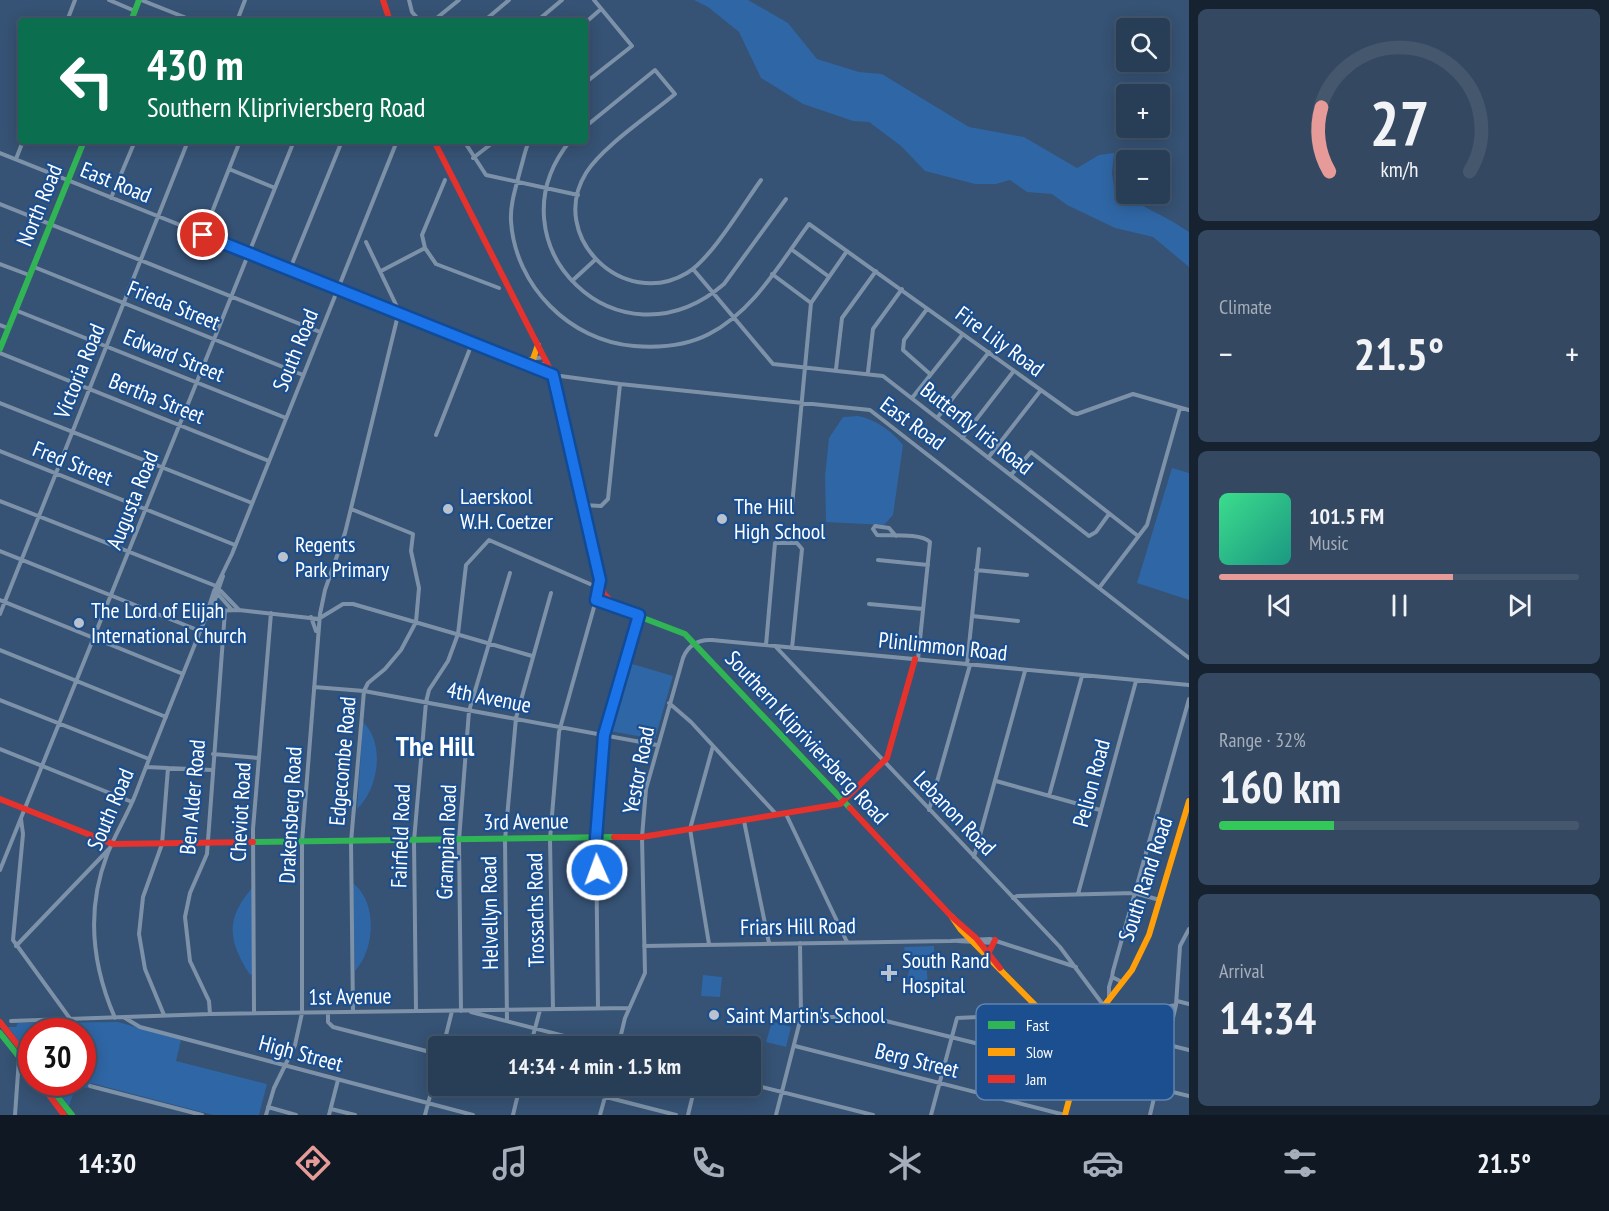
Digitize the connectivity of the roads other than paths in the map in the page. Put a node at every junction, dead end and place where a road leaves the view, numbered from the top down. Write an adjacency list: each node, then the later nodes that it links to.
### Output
1 (75, 0): 13 (street)
2 (109, 0): 12 (street)
3 (140, 0): 12 (street); 15 (street)
4 (245, 0): 16 (street)
5 (383, 0): 17 (street)
6 (409, 0): 18 (street)
7 (459, 0): 19 (street)
8 (509, 0): 20 (street)
9 (562, 0): 21 (street)
10 (594, 0): 11 (street)
11 (601, 9): 22 (street); 23 (street)
12 (135, 11): 14 (street)
13 (68, 18)
14 (132, 18)
15 (186, 18)
16 (238, 18)
17 (389, 18)
18 (417, 18)
19 (437, 18)
20 (488, 18)
21 (541, 18)
22 (588, 20)
23 (588, 81)
24 (588, 125): 48 (street)
25 (22, 144): 40 (street)
26 (83, 144): 42 (street, North Road)
27 (134, 144): 49 (street)
28 (187, 144): 52 (street, Victoria Road)
29 (239, 144): 41 (street)
30 (293, 144): 46 (street, Augusta Road)
31 (341, 144): 64 (street)
32 (396, 144): 72 (street, South Road)
33 (436, 144): 89 (street)
34 (466, 144): 39 (street)
35 (491, 144): 39 (street)
36 (526, 144): 45 (street)
37 (568, 144): 47 (street)
38 (0, 153): 40 (street, East Road)
39 (473, 158): 45 (street)
40 (16, 159): 42 (street, East Road)
41 (229, 169): 46 (street); 54 (street)
42 (68, 180): 49 (street, East Road); 53 (street, North Road)
43 (445, 180): 56 (street)
44 (760, 180): 65 (street)
45 (516, 183): 47 (street); 82 (street)
46 (275, 188): 59 (street, Augusta Road)
47 (548, 189): 48 (street); 71 (street)
48 (578, 195): 60 (street)
49 (111, 198): 52 (street, East Road)
50 (786, 199): 75 (street)
51 (0, 204): 53 (street)
52 (158, 217): 54 (street, East Road); 61 (street, Victoria Road)
53 (50, 225): 61 (street); 63 (street, North Road)
54 (203, 235): 59 (street, East Road)
55 (366, 242): 66 (street)
56 (425, 248): 66 (street); 73 (street)
57 (791, 249): 58 (street, Fire Lily Road); 68 (street); 70 (street)
58 (847, 251): 67 (street, Fire Lily Road); 70 (street)
59 (249, 253): 64 (street, East Road); 76 (street, Augusta Road)
60 (596, 259): 65 (street); 71 (street)
61 (141, 260): 76 (street); 77 (street, Victoria Road)
62 (0, 264): 69 (street)
63 (33, 267): 69 (street, North Road); 77 (street, Frieda Street)
64 (290, 269): 72 (street, East Road)
65 (692, 269): 75 (street, Butterfly Iris Road)
66 (381, 271): 81 (street)
67 (876, 271): 74 (street, Fire Lily Road); 96 (street)
68 (772, 274): 78 (street); 82 (street)
69 (29, 275): 80 (street, North Road)
70 (828, 276): 78 (street)
71 (572, 281): 75 (street)
72 (339, 288): 81 (street, East Road); 85 (street, South Road)
73 (499, 288)
74 (902, 289): 79 (street, Fire Lily Road); 97 (street)
75 (712, 294): 82 (street, Butterfly Iris Road)
76 (232, 296): 85 (street); 87 (street, Augusta Road)
77 (124, 303): 87 (street, Frieda Street); 90 (street, Victoria Road)
78 (811, 303): 95 (street)
79 (927, 309): 86 (street, Fire Lily Road); 99 (street)
80 (15, 310): 84 (street, North Road); 90 (street, Edward Street)
81 (399, 311): 88 (street, East Road); 127 (street)
82 (734, 319): 95 (street, Butterfly Iris Road)
83 (0, 325): 84 (street)
84 (8, 328): 91 (street, North Road)
85 (320, 332): 100 (street, South Road)
86 (963, 334): 92 (street, Fire Lily Road); 99 (street)
87 (215, 339): 100 (street, Frieda Street); 102 (street, Augusta Road)
88 (473, 341): 94 (street, East Road); 115 (street)
89 (538, 345): 93 (street); 94 (street)
90 (107, 346): 102 (street, Edward Street); 104 (street, Victoria Road)
91 (0, 351): 104 (street, Bertha Street)
92 (989, 352): 98 (street, Fire Lily Road); 112 (street)
93 (547, 360): 94 (street, East Road); 94 (street, East Road); 101 (street)
94 (534, 363): 101 (street)
95 (804, 367): 96 (street, Butterfly Iris Road); 107 (street)
96 (836, 369): 97 (street, Butterfly Iris Road)
97 (868, 372): 106 (street, Butterfly Iris Road)
98 (1013, 372): 105 (street, Fire Lily Road); 116 (street)
99 (930, 374): 106 (street)
100 (303, 375): 111 (street, South Road)
101 (553, 375): 103 (street, East Road); 125 (street)
102 (197, 382): 111 (street, Edward Street); 113 (street, Augusta Road)
103 (620, 384): 107 (street, East Road); 125 (street)
104 (89, 389): 113 (street, Bertha Street); 114 (street, Victoria Road)
105 (1041, 390): 109 (street, Fire Lily Road); 118 (street)
106 (912, 398): 112 (street, Butterfly Iris Road)
107 (801, 401): 126 (street); 145 (street, East Road)
108 (0, 403): 114 (street)
109 (1180, 408): 110 (street, Fire Lily Road); 132 (street)
110 (1189, 410)
111 (286, 418): 119 (street, South Road)
112 (937, 418): 116 (street, Butterfly Iris Road)
113 (180, 424): 119 (street, Bertha Street); 120 (street, Augusta Road)
114 (72, 431): 120 (street); 121 (street, Victoria Road)
115 (436, 435)
116 (962, 438): 118 (street, Butterfly Iris Road)
117 (0, 451): 121 (street, Fred Street)
118 (988, 458): 122 (street, Butterfly Iris Road)
119 (269, 461): 124 (street, South Road)
120 (163, 467): 124 (street); 128 (street, Augusta Road)
121 (55, 474): 128 (street, Fred Street); 130 (street, Victoria Road)
122 (1011, 475): 129 (street, Butterfly Iris Road); 129 (street)
123 (0, 501): 130 (street)
124 (252, 503): 133 (street, South Road)
125 (583, 505): 143 (street)
126 (792, 506)
127 (351, 509): 162 (street); 166 (street, Edgecombe Road)
128 (145, 510): 133 (street, Fred Street); 136 (street, Augusta Road)
129 (1109, 514): 132 (street)
130 (38, 517): 136 (street); 137 (street, Victoria Road)
131 (896, 536): 131 (street); 139 (street)
132 (1138, 536): 145 (street)
133 (235, 545): 146 (street, South Road)
134 (978, 549): 140 (street)
135 (0, 551): 137 (street)
136 (128, 552): 146 (street); 148 (street, Augusta Road)
137 (22, 560): 148 (street); 150 (street, Victoria Road)
138 (878, 560): 139 (street)
139 (928, 565): 153 (street)
140 (976, 570): 142 (street); 163 (street)
141 (510, 573): 171 (street, Grampian Road)
142 (1027, 575)
143 (600, 580): 149 (street); 152 (street)
144 (590, 584): 168 (street, Fairfield Road)
145 (1099, 588): 178 (street, East Road)
146 (216, 589): 154 (street); 155 (street); 156 (street, South Road); 164 (street, South Road)
147 (551, 593): 177 (street, Helvellyn Road)
148 (112, 595): 167 (street); 169 (street, Augusta Road)
149 (596, 600): 152 (street, Southern Klipriviersberg Road); 197 (street, Trossachs Road)
150 (2, 601): 159 (street, Victoria Road); 169 (street)
151 (869, 604): 153 (street)
152 (618, 607): 160 (street, Southern Klipriviersberg Road)
153 (923, 609): 179 (street)
154 (232, 610): 155 (street); 157 (street)
155 (239, 610): 158 (street)
156 (211, 611): 157 (street); 164 (street, South Road)
157 (225, 611): 202 (street, Ben Alder Road)
158 (271, 613): 161 (street); 203 (street, Cheviot Road)
159 (0, 614)
160 (639, 615): 172 (street, Southern Klipriviersberg Road); 198 (street)
161 (309, 616): 162 (street); 170 (street)
162 (321, 616): 166 (street); 170 (street, Drakensberg Road)
163 (972, 616): 165 (street); 180 (street)
164 (205, 619): 167 (street, South Road)
165 (1018, 621)
166 (416, 622): 168 (street); 188 (street, Edgecombe Road)
167 (200, 631): 182 (street, South Road)
168 (458, 634): 171 (street); 191 (street, Fairfield Road)
169 (95, 638): 182 (street); 184 (street, Augusta Road)
170 (318, 638): 187 (street, Drakensberg Road)
171 (489, 644): 177 (street); 193 (street, Grampian Road)
172 (695, 644): 173 (street, Plinlimmon Road); 192 (street, Yestor Road); 213 (street, Southern Klipriviersberg Road)
173 (765, 645): 174 (street, Plinlimmon Road); 175 (street)
174 (776, 647): 175 (street, Plinlimmon Road); 205 (street, Lebanon Road)
175 (792, 648): 179 (street, Plinlimmon Road)
176 (0, 650): 184 (street)
177 (532, 656): 195 (street, Helvellyn Road)
178 (1189, 657)
179 (917, 659): 180 (street, Plinlimmon Road); 205 (street)
180 (969, 665): 181 (street, Plinlimmon Road); 217 (street)
181 (1026, 671): 183 (street, Plinlimmon Road); 210 (street)
182 (183, 674): 194 (street, South Road)
183 (1082, 676): 185 (street, Plinlimmon Road); 211 (street)
184 (77, 681): 194 (street); 196 (street, Augusta Road)
185 (1136, 681): 186 (street, Plinlimmon Road); 218 (street, Pelion Road)
186 (1189, 686)
187 (314, 687): 188 (street, 4th Avenue); 230 (street, Drakensberg Road)
188 (364, 691): 191 (street, 4th Avenue); 231 (street, Edgecombe Road)
189 (1189, 699): 238 (street)
190 (0, 700): 196 (street)
191 (426, 702): 193 (street, 4th Avenue); 229 (street, Fairfield Road)
192 (669, 703): 199 (street, Yestor Road); 200 (street)
193 (469, 711): 195 (street, 4th Avenue); 227 (street, Grampian Road)
194 (166, 717): 204 (street, South Road)
195 (516, 718): 197 (street, 4th Avenue); 228 (street, Helvellyn Road)
196 (61, 723): 204 (street); 207 (street, Augusta Road)
197 (560, 728): 198 (street, 4th Avenue); 226 (street, Trossachs Road)
198 (604, 735): 199 (street, 4th Avenue); 225 (street)
199 (657, 745): 224 (street, Yestor Road)
200 (713, 746): 220 (street); 223 (street)
201 (0, 749): 207 (street)
202 (213, 754): 203 (street); 209 (street, Ben Alder Road)
203 (258, 758): 233 (street, Cheviot Road)
204 (149, 759): 206 (street, South Road)
205 (884, 763): 213 (street, 3rd Avenue); 217 (street, Lebanon Road)
206 (146, 766): 208 (street); 215 (street, South Road)
207 (42, 767): 215 (street); 216 (street, Augusta Road)
208 (168, 768): 209 (street); 234 (street)
209 (212, 770): 232 (street, Ben Alder Road)
210 (996, 781): 211 (street); 236 (street)
211 (1049, 796): 218 (street)
212 (0, 799): 216 (street)
213 (843, 801): 219 (street, 3rd Avenue); 242 (street, Southern Klipriviersberg Road)
214 (1189, 801): 241 (street, South Rand Road)
215 (132, 802): 235 (street, South Road)
216 (25, 809): 221 (street, Augusta Road); 235 (street)
217 (929, 810): 236 (street, Lebanon Road)
218 (1100, 810): 239 (street, Pelion Road)
219 (786, 814): 220 (street, 3rd Avenue); 247 (street)
220 (777, 815): 222 (street, 3rd Avenue)
221 (21, 819): 237 (street, Augusta Road); 251 (street)
222 (744, 820): 223 (street, 3rd Avenue); 248 (street)
223 (690, 829): 224 (street, 3rd Avenue); 250 (street)
224 (642, 837): 225 (street, 3rd Avenue); 252 (street, Yestor Road)
225 (596, 838): 226 (street, 3rd Avenue); 267 (street)
226 (550, 839): 228 (street, 3rd Avenue); 269 (street, Trossachs Road)
227 (459, 840): 228 (street, 3rd Avenue); 229 (street, 3rd Avenue); 274 (street, Grampian Road)
228 (505, 840): 270 (street, Helvellyn Road)
229 (414, 841): 231 (street, 3rd Avenue); 272 (street, Fairfield Road)
230 (302, 842): 231 (street, 3rd Avenue); 233 (street, 3rd Avenue); 278 (street, Drakensberg Road)
231 (351, 842): 276 (street, Edgecombe Road)
232 (207, 843): 233 (street, 3rd Avenue); 234 (street, 3rd Avenue); 279 (street, Ben Alder Road)
233 (253, 843): 277 (street, Cheviot Road)
234 (162, 844): 235 (street, 3rd Avenue); 280 (street)
235 (112, 847): 251 (street); 286 (street, South Road)
236 (974, 856): 240 (street, Lebanon Road)
237 (0, 870)
238 (1134, 893): 239 (street); 241 (street); 258 (street)
239 (1078, 894): 240 (street)
240 (1013, 898): 254 (street, Lebanon Road)
241 (1161, 900): 259 (street, South Rand Road)
242 (962, 927): 244 (street); 245 (street, Southern Klipriviersberg Road)
243 (1189, 929): 261 (street)
244 (956, 940): 245 (street, Friars Hill Road); 247 (street, Friars Hill Road)
245 (974, 940): 246 (street, Friars Hill Road); 253 (street, Southern Klipriviersberg Road); 257 (street, Southern Klipriviersberg Road)
246 (994, 941): 253 (street); 255 (street, Friars Hill Road)
247 (847, 942): 249 (street, Friars Hill Road)
248 (769, 943): 249 (street, Friars Hill Road); 250 (street, Friars Hill Road)
249 (800, 943): 284 (street)
250 (709, 944): 252 (street, Friars Hill Road)
251 (16, 946): 285 (street)
252 (644, 946): 268 (street, Yestor Road)
253 (989, 951): 257 (street, Southern Klipriviersberg Road)
254 (1064, 952): 255 (street); 256 (street, Lebanon Road)
255 (1056, 960): 256 (street, Friars Hill Road)
256 (1076, 967): 263 (street, Lebanon Road)
257 (1000, 968): 262 (street, Southern Klipriviersberg Road)
258 (1112, 977): 259 (street); 260 (street)
259 (1123, 983): 260 (street, South Rand Road)
260 (1109, 1000): 264 (street, South Rand Road)
261 (1177, 1003): 265 (street); 266 (street); 282 (street)
262 (1034, 1004)
263 (1103, 1004)
264 (1106, 1004)
265 (1173, 1004)
266 (1189, 1004)
267 (598, 1008): 268 (street, 1st Avenue); 269 (street, 1st Avenue)
268 (629, 1008): 297 (street, Yestor Road)
269 (553, 1009): 271 (street, 1st Avenue)
270 (507, 1010): 271 (street, 1st Avenue); 274 (street, 1st Avenue); 291 (street, Helvellyn Road)
271 (540, 1010): 292 (street)
272 (416, 1011): 273 (street, 1st Avenue); 276 (street, 1st Avenue)
273 (452, 1011): 274 (street, 1st Avenue); 294 (street)
274 (463, 1011): 291 (street)
275 (328, 1012): 276 (street, 1st Avenue); 278 (street, 1st Avenue); 304 (street)
276 (353, 1012)
277 (254, 1013): 278 (street, 1st Avenue); 279 (street, 1st Avenue)
278 (302, 1013): 306 (street, Drakensberg Road)
279 (210, 1014): 280 (street, 1st Avenue)
280 (164, 1015): 283 (street, 1st Avenue)
281 (976, 1016): 298 (street)
282 (1174, 1016)
283 (124, 1017): 286 (street, 1st Avenue); 306 (street, High Street)
284 (801, 1017): 298 (street); 301 (street)
285 (70, 1018)
286 (114, 1018): 287 (street, 1st Avenue)
287 (96, 1019)
288 (11, 1021): 289 (street, 1st Avenue)
289 (18, 1021)
290 (0, 1022): 300 (street)
291 (507, 1022): 292 (street)
292 (535, 1029): 295 (street); 296 (street)
293 (0, 1033): 305 (street)
294 (446, 1036)
295 (533, 1036)
296 (563, 1036)
297 (621, 1036)
298 (950, 1037): 299 (street); 309 (street)
299 (976, 1043)
300 (18, 1046)
301 (795, 1046): 309 (street, Berg Street); 312 (street)
302 (1174, 1047): 303 (street)
303 (1189, 1050)
304 (428, 1051)
305 (18, 1056)
306 (284, 1066): 308 (street, High Street); 327 (street, Drakensberg Road)
307 (18, 1072): 331 (street)
308 (338, 1080): 326 (street, High Street); 328 (street)
309 (939, 1083): 313 (street, Berg Street); 347 (street)
310 (761, 1087): 312 (street)
311 (96, 1088): 329 (street)
312 (782, 1092): 345 (street); 346 (street)
313 (976, 1092)
314 (1174, 1092): 321 (street)
315 (50, 1096): 330 (street)
316 (54, 1096): 330 (street)
317 (430, 1096): 326 (street)
318 (518, 1096): 341 (street)
319 (601, 1096): 322 (street)
320 (693, 1096): 344 (street)
321 (1189, 1096)
322 (605, 1097): 342 (street); 343 (street)
323 (1006, 1100): 348 (street, Berg Street)
324 (1069, 1100): 348 (street)
325 (1154, 1100): 349 (street)
326 (428, 1104): 339 (street); 340 (street, High Street)
327 (268, 1107): 335 (street, Drakensberg Road); 336 (street)
328 (331, 1108): 337 (street); 338 (street)
329 (177, 1109): 333 (street); 334 (street)
330 (63, 1112): 332 (street)
331 (15, 1115)
332 (72, 1115)
333 (175, 1115)
334 (202, 1115)
335 (266, 1115)
336 (296, 1115)
337 (329, 1115)
338 (356, 1115)
339 (425, 1115)
340 (472, 1115)
341 (513, 1115)
342 (600, 1115)
343 (676, 1115)
344 (688, 1115)
345 (776, 1115)
346 (873, 1115)
347 (931, 1115)
348 (1065, 1115)
349 (1150, 1115)

